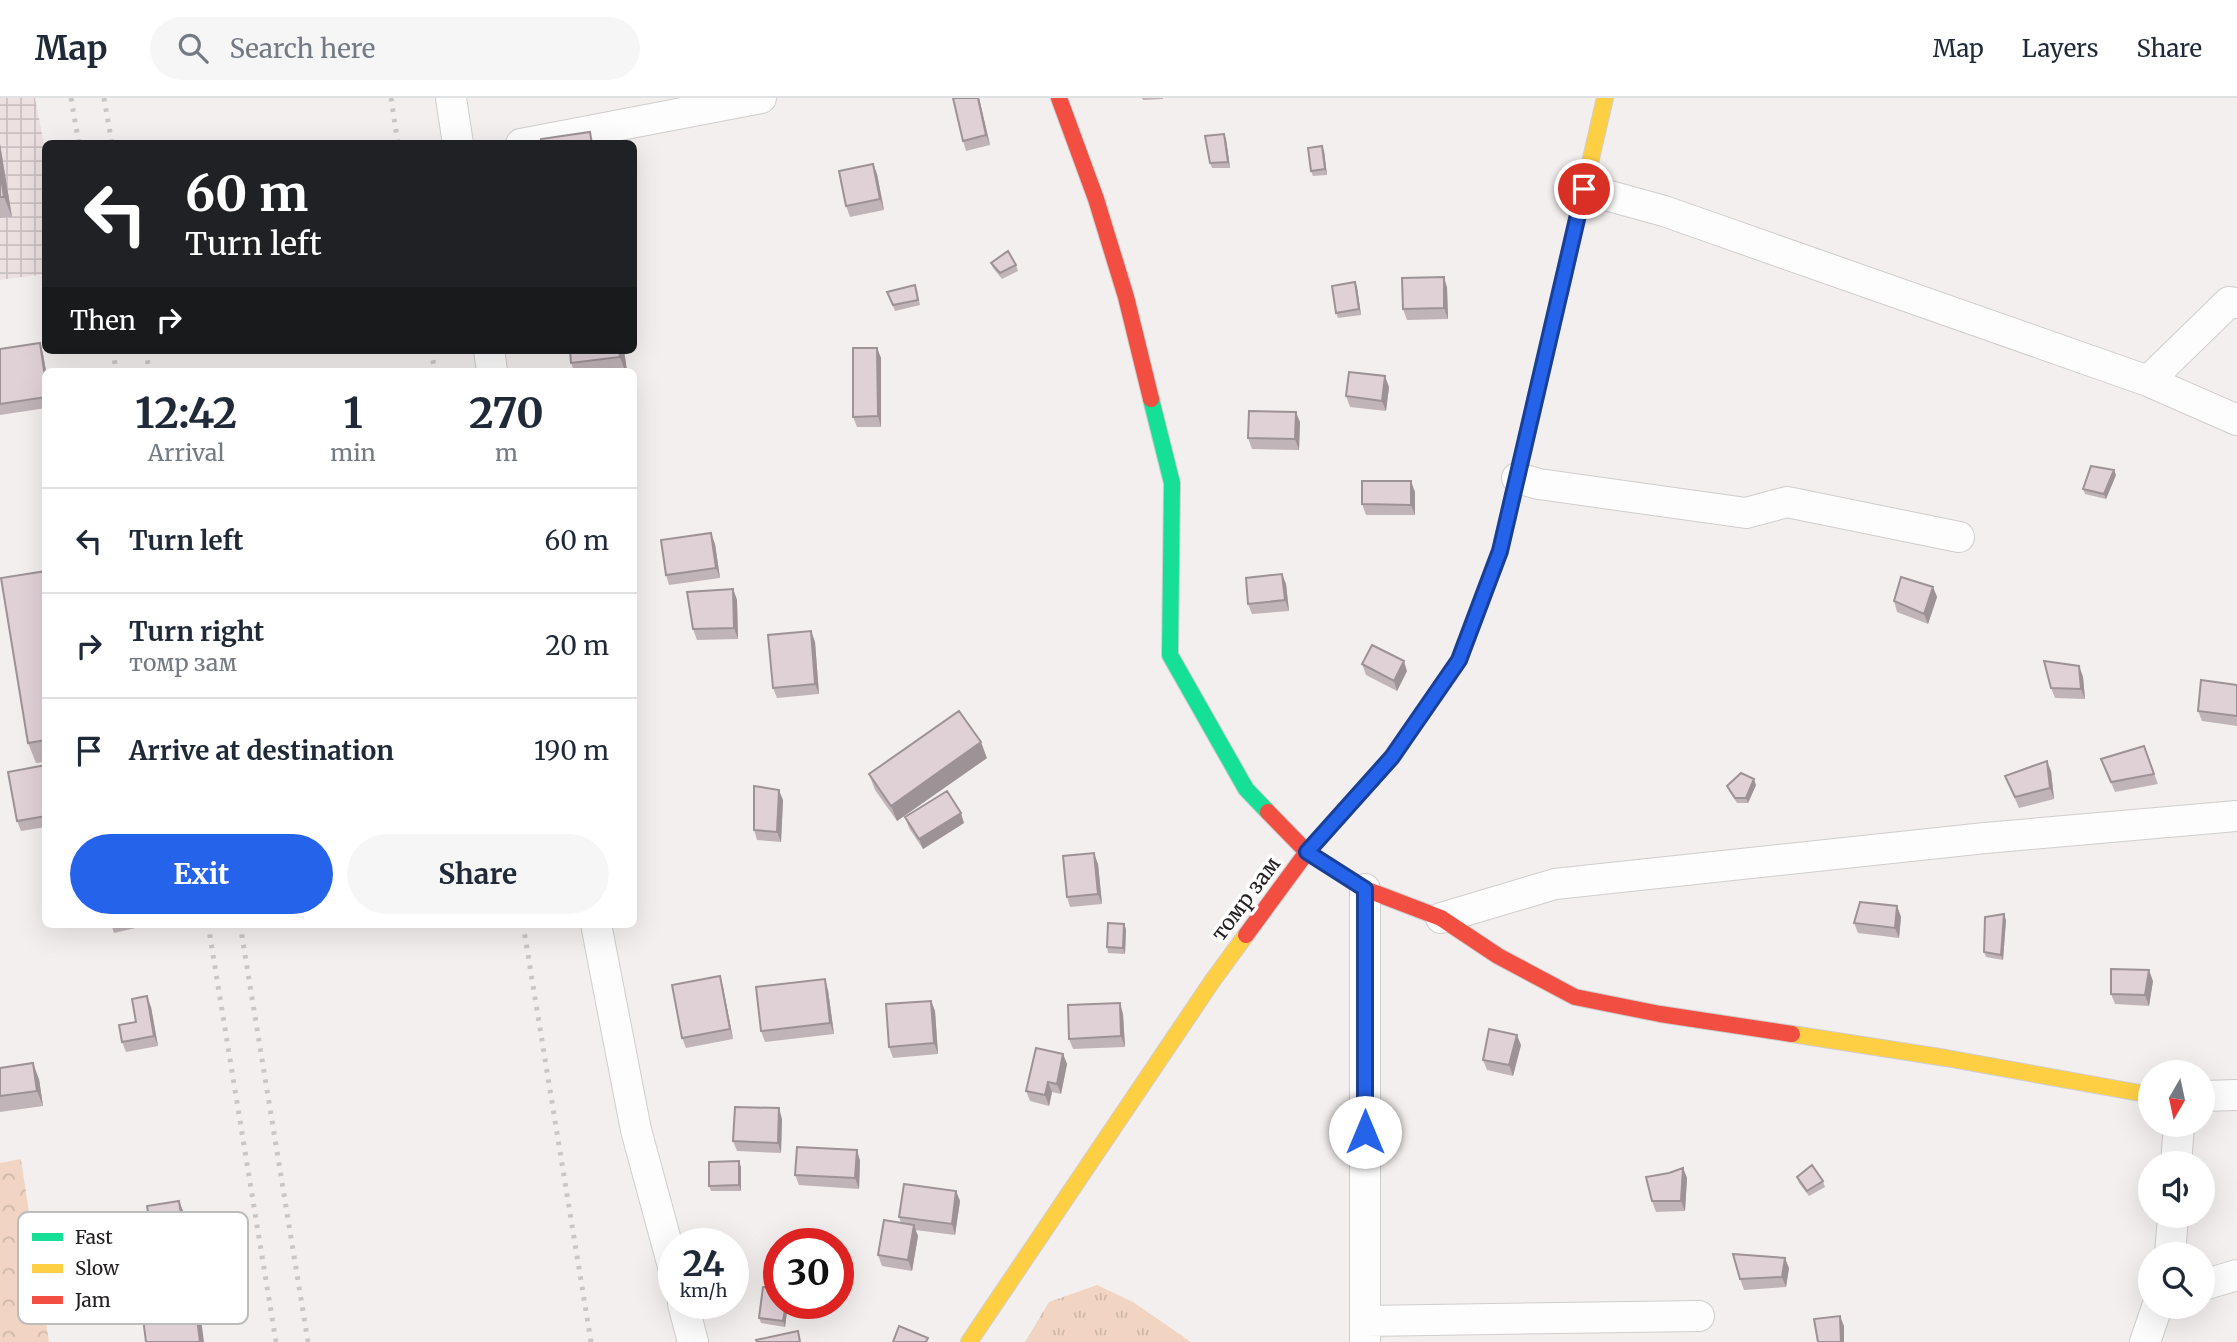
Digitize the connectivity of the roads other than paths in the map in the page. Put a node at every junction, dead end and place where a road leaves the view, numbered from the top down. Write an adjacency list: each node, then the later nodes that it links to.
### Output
1 (451, 98): 5 (street)
2 (761, 98): 6 (street)
3 (1059, 98): 14 (street)
4 (1605, 98): 7 (street, томр зам)
5 (456, 140)
6 (542, 140)
7 (1584, 189): 9 (street); 11 (street, томр зам)
8 (2237, 303): 9 (street)
9 (2148, 381): 10 (street)
10 (2237, 420)
11 (1517, 478): 12 (street); 14 (street, томр зам)
12 (1958, 537)
13 (2237, 816): 16 (street)
14 (1307, 852): 15 (street); 29 (street, томр зам)
15 (1365, 889): 16 (street); 27 (street)
16 (1441, 918): 18 (street)
17 (597, 928): 21 (street)
18 (2138, 1093)
19 (2237, 1095): 20 (street)
20 (2216, 1096)
21 (663, 1228)
22 (2237, 1275): 23 (street)
23 (2215, 1281)
24 (1699, 1316): 27 (street)
25 (687, 1319): 28 (street)
26 (2153, 1319): 30 (street)
27 (1365, 1331)
28 (693, 1342)
29 (969, 1342)
30 (2145, 1342)

